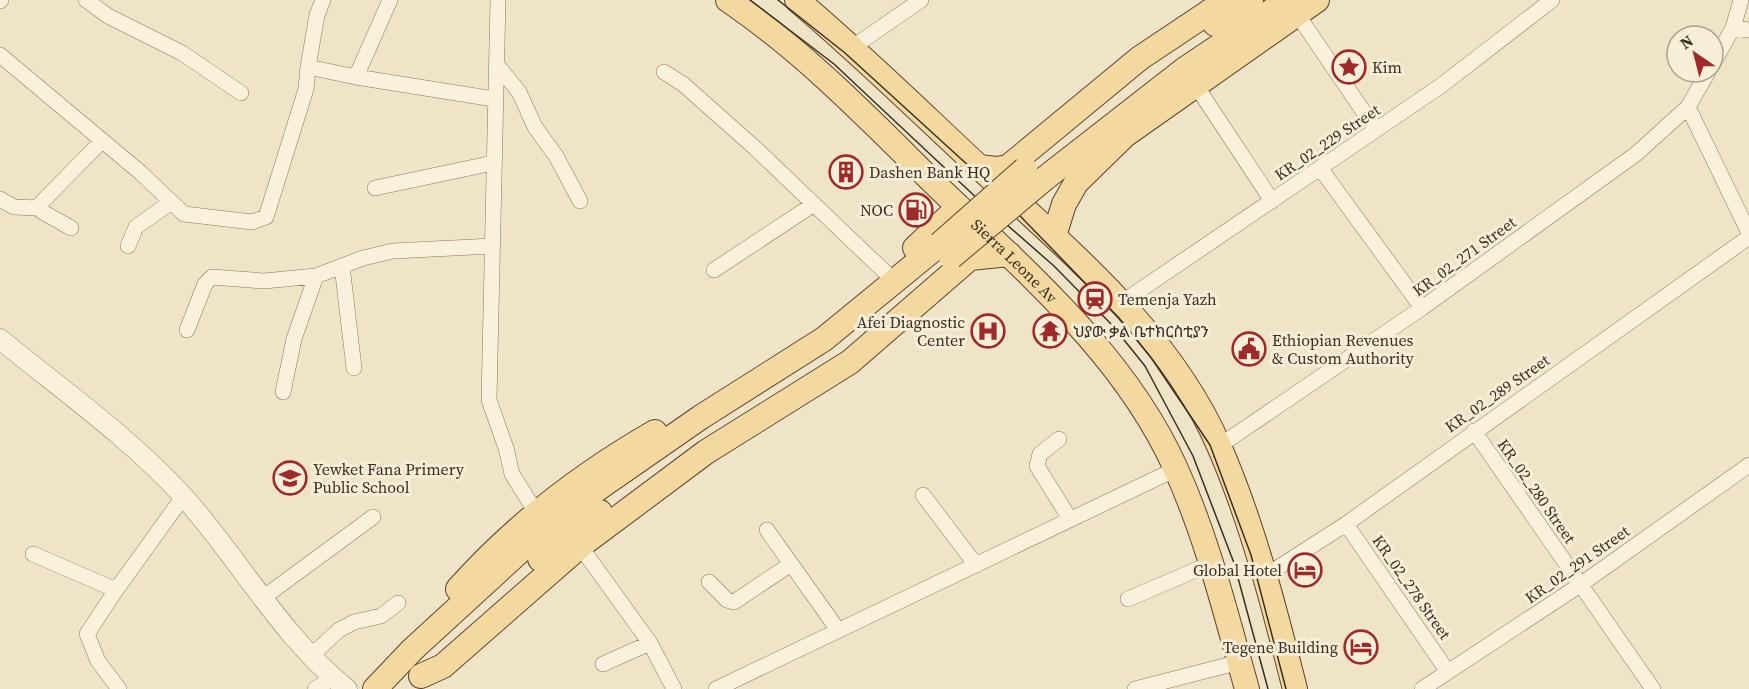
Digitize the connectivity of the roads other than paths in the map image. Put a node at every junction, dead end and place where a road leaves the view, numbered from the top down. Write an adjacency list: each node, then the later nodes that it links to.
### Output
1 (86, 0): 25 (street)
2 (323, 0): 20 (street)
3 (390, 0): 22 (street)
4 (498, 0): 19 (street)
5 (728, 0): 40 (main road, Sierra Leone Av)
6 (797, 0): 17 (main road)
7 (921, 0): 17 (street)
8 (1227, 0): 31 (main road)
9 (1251, 0): 33 (main road)
10 (1317, 0): 13 (main road)
11 (1741, 0): 14 (street)
12 (1548, 1): 28 (street, KR_02_229 Street)
13 (1293, 7): 23 (main road); 28 (street); 33 (main road)
14 (1733, 28): 15 (street); 16 (street)
15 (1749, 30)
16 (1725, 42)
17 (853, 47): 31 (main road)
18 (0, 55): 29 (street)
19 (498, 66): 26 (street); 36 (street)
20 (308, 67): 22 (street); 38 (street)
21 (664, 72): 39 (street)
22 (356, 77): 26 (street)
23 (1195, 84): 37 (street); 44 (main road)
24 (1701, 84): 27 (street, KR_02_271 Street)
25 (241, 93)
26 (494, 99): 30 (street)
27 (1688, 107): 43 (street); 54 (street, KR_02_271 Street)
28 (1376, 130): 32 (street, KR_02_229 Street)
29 (102, 141): 38 (street); 41 (street)
30 (493, 163): 34 (street); 46 (street)
31 (978, 167): 44 (main road)
32 (1320, 168): 37 (street, KR_02_229 Street); 54 (street)
33 (1035, 174): 47 (main road, bridge)
34 (375, 188)
35 (0, 200): 41 (street)
36 (580, 201)
37 (1272, 201): 53 (street, KR_02_229 Street)
38 (170, 203): 45 (street)
39 (814, 204): 50 (street); 51 (street)
40 (959, 207): 48 (main road, Sierra Leone Av); 51 (main road)
41 (39, 208): 42 (street)
42 (71, 228)
43 (1749, 235): 59 (street, KR_02_289 Street)
44 (1054, 236): 53 (main road)
45 (128, 246)
46 (493, 246): 49 (street); 66 (street)
47 (945, 250): 85 (main road); 90 (main road)
48 (1009, 254): 63 (main road, Sierra Leone Av); 71 (main road)
49 (342, 266): 52 (street); 57 (street)
50 (714, 270)
51 (887, 274): 66 (main road)
52 (315, 276): 55 (street); 58 (street)
53 (1121, 303): 61 (main road)
54 (1422, 308): 61 (street, KR_02_271 Street)
55 (187, 330)
56 (0, 339): 65 (street)
57 (354, 368)
58 (283, 392)
59 (1474, 431): 69 (street, KR_02_289 Street); 78 (street, KR_02_280 Street)
60 (1059, 439): 68 (street)
61 (1219, 446): 76 (main road)
62 (1749, 465): 78 (street, KR_02_291 Street)
63 (1176, 469): 68 (street); 73 (main road, Sierra Leone Av)
64 (923, 495): 75 (street)
65 (183, 497): 79 (street); 80 (street)
66 (537, 514): 85 (main road)
67 (374, 517): 80 (street)
68 (1070, 519): 75 (street)
69 (1346, 524): 76 (street, KR_02_289 Street); 89 (street, KR_02_278 Street)
70 (767, 530): 74 (street)
71 (580, 546): 84 (street); 90 (main road)
72 (33, 554): 79 (street)
73 (1212, 563): 81 (street); 87 (main road, Sierra Leone Av)
74 (791, 564): 77 (street); 83 (street)
75 (976, 565): 83 (street)
76 (1265, 576): 99 (main road)
77 (710, 582)
78 (1581, 585): 89 (street, KR_02_291 Street); 101 (street, KR_02_280 Street)
79 (116, 590): 92 (street)
80 (264, 597): 86 (street)
81 (1128, 599)
82 (398, 603): 86 (street)
83 (838, 630): 96 (street)
84 (650, 643): 88 (street); 95 (street)
85 (412, 650): 94 (main road)
86 (312, 655): 91 (street)
87 (1240, 662): 97 (street); 98 (main road, Sierra Leone Av)
88 (603, 664)
89 (1448, 672): 100 (street, KR_02_291 Street)
90 (414, 682)
91 (340, 683): 93 (street)
92 (119, 689)
93 (315, 689)
94 (375, 689)
95 (674, 689)
96 (716, 689)
97 (1135, 689)
98 (1247, 689)
99 (1294, 689)
100 (1422, 689)
101 (1653, 689)

